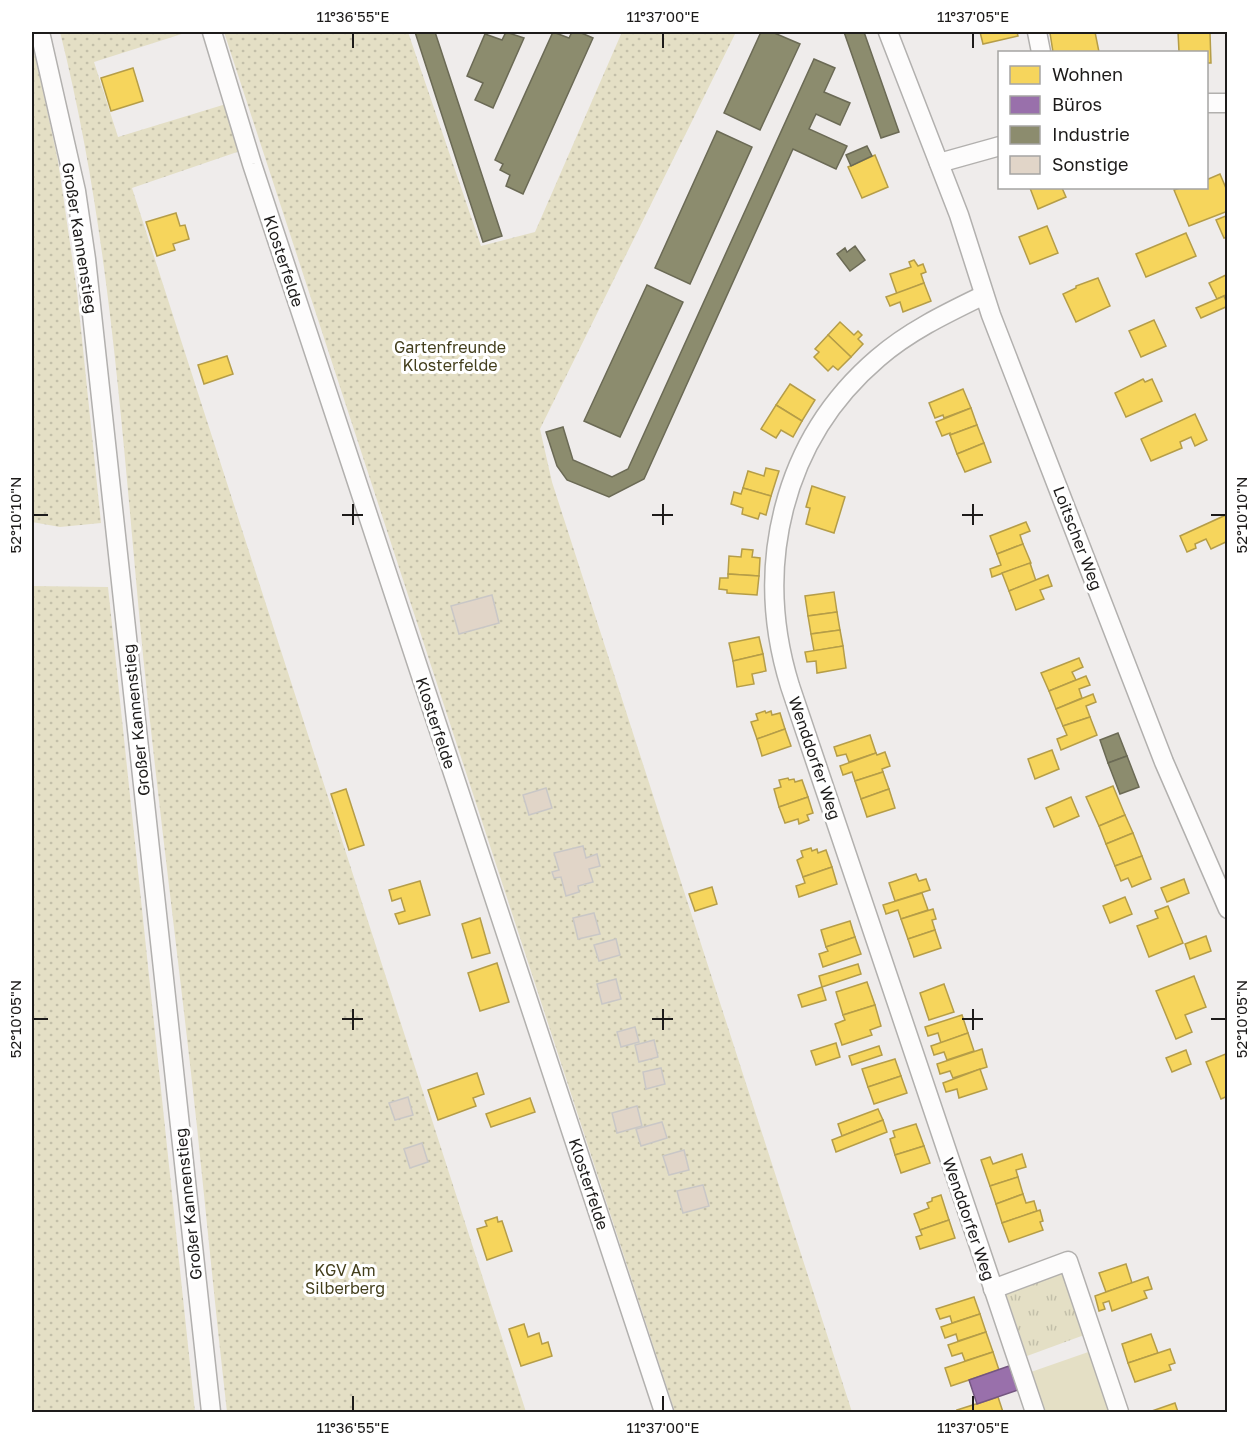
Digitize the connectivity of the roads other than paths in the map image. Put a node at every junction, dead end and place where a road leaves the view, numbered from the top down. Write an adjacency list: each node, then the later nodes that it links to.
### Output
1 (40, 32): 11 (street, Großer Kannenstieg)
2 (212, 32): 12 (street, Klosterfelde)
3 (888, 32): 7 (street, Loitscher Weg)
4 (1037, 32): 5 (street)
5 (1041, 51)
6 (998, 146): 7 (street)
7 (939, 163): 8 (street, Loitscher Weg)
8 (984, 295): 9 (street, Loitscher Weg); 10 (street, Wenddorfer Weg)
9 (1227, 909)
10 (993, 1289): 13 (street, Wenddorfer Weg); 14 (street, Wenddorfer Weg)
11 (211, 1413)
12 (664, 1413)
13 (1035, 1413)
14 (1119, 1413)

